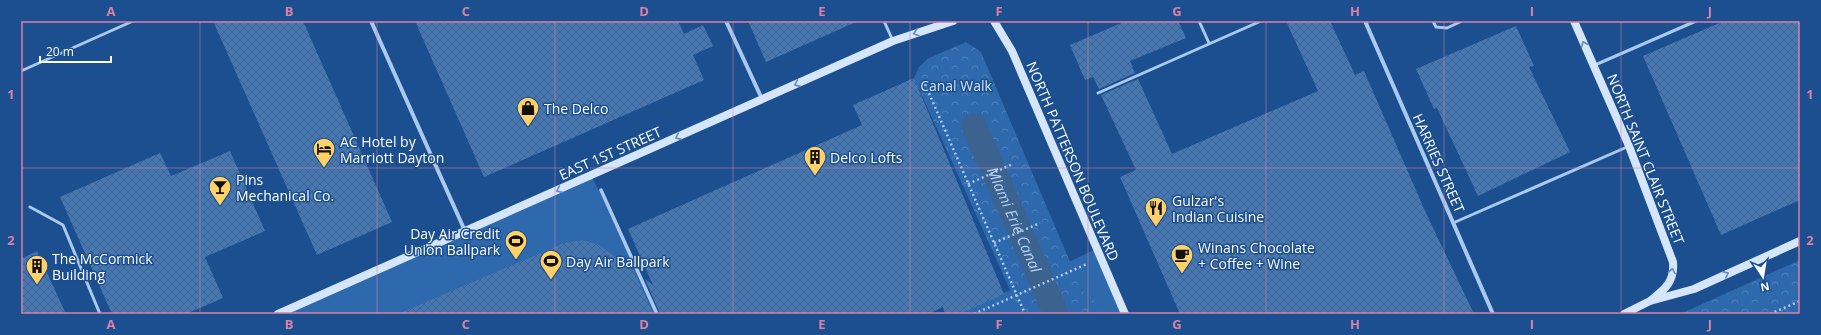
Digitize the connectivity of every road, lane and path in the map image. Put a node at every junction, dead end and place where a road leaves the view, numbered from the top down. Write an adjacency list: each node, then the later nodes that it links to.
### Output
1 (133, 21): 17 (lane)
2 (371, 21): 28 (street)
3 (726, 21): 20 (street)
4 (884, 21): 14 (lane)
5 (953, 21): 14 (main road, EAST 1ST STREET, one-way to 14)
6 (994, 21): 31 (main road, NORTH PATTERSON BOULEVARD)
7 (1199, 21): 15 (lane)
8 (1261, 21): 15 (lane)
9 (1365, 21): 27 (street, HARRIES STREET)
10 (1433, 21): 11 (lane)
11 (1462, 21)
12 (1574, 21): 16 (main road, NORTH SAINT CLAIR STREET, one-way to 12)
13 (1696, 21): 16 (lane)
14 (893, 41): 20 (main road, EAST 1ST STREET, one-way to 20)
15 (1209, 43): 19 (lane)
16 (1593, 66): 21 (main road, NORTH SAINT CLAIR STREET)
17 (21, 71)
18 (925, 84): 23 (path)
19 (1098, 93)
20 (762, 99): 28 (main road, EAST 1ST STREET, one-way to 28)
21 (1629, 146): 27 (lane); 33 (main road, NORTH SAINT CLAIR STREET, one-way to 21)
22 (1014, 164): 23 (path)
23 (968, 184): 30 (path)
24 (601, 190): 37 (street)
25 (30, 207): 35 (lane)
26 (1040, 223): 30 (path)
27 (1453, 223): 41 (street, HARRIES STREET)
28 (466, 231): 36 (main road, EAST 1ST STREET)
29 (1800, 241): 33 (main road, one-way to 29)
30 (994, 243): 32 (path)
31 (1100, 258): 32 (path); 40 (main road, NORTH PATTERSON BOULEVARD)
32 (1017, 295): 38 (path); 39 (path)
33 (1650, 301): 42 (main road)
34 (1800, 301): 43 (path)
35 (100, 314)
36 (278, 314)
37 (657, 314)
38 (974, 314)
39 (1025, 314)
40 (1125, 314)
41 (1493, 314)
42 (1624, 314)
43 (1770, 314)

